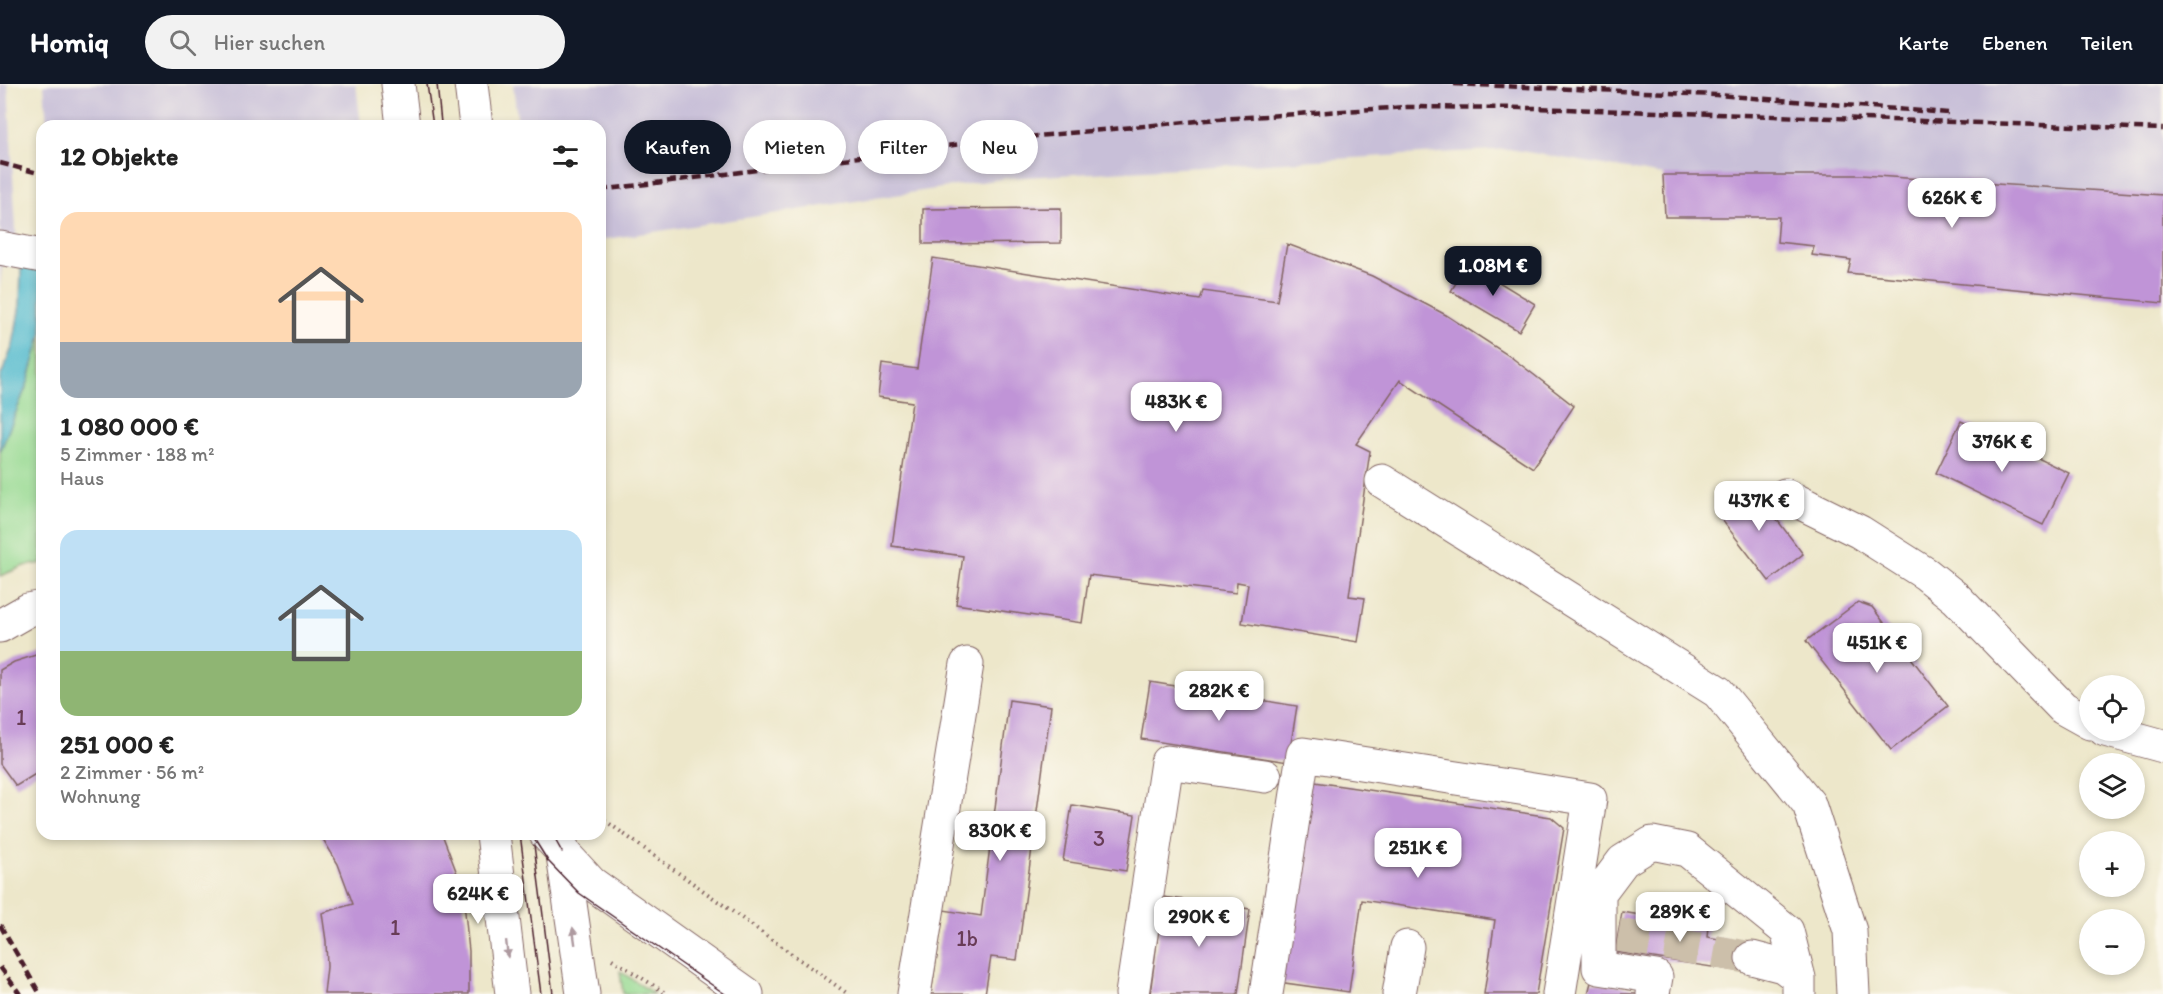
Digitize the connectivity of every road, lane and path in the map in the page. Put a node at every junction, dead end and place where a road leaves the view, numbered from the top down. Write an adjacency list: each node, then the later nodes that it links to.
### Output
1 (398, 84): 3 (main road)
2 (471, 84): 4 (main road)
3 (402, 120)
4 (475, 120)
5 (0, 248): 6 (main road)
6 (36, 255)
7 (1382, 481): 34 (main road)
8 (1785, 495): 12 (main road)
9 (36, 608): 10 (main road)
10 (0, 626)
11 (967, 664): 28 (main road)
12 (2079, 717)
13 (2145, 741): 14 (main road)
14 (2163, 746)
15 (1265, 776): 29 (main road)
16 (606, 821): 27 (path)
17 (494, 840): 23 (main road, one-way to 23)
18 (556, 840): 24 (main road, one-way to 18); 26 (main road)
19 (1407, 947): 31 (main road)
20 (607, 955): 25 (path)
21 (1752, 958): 22 (main road)
22 (1799, 986): 33 (main road)
23 (512, 994)
24 (583, 994)
25 (667, 994)
26 (747, 994)
27 (848, 994)
28 (914, 994)
29 (1132, 994)
30 (1266, 994): 32 (main road)
31 (1400, 994)
32 (1559, 994)
33 (1653, 994)
34 (1853, 994)

